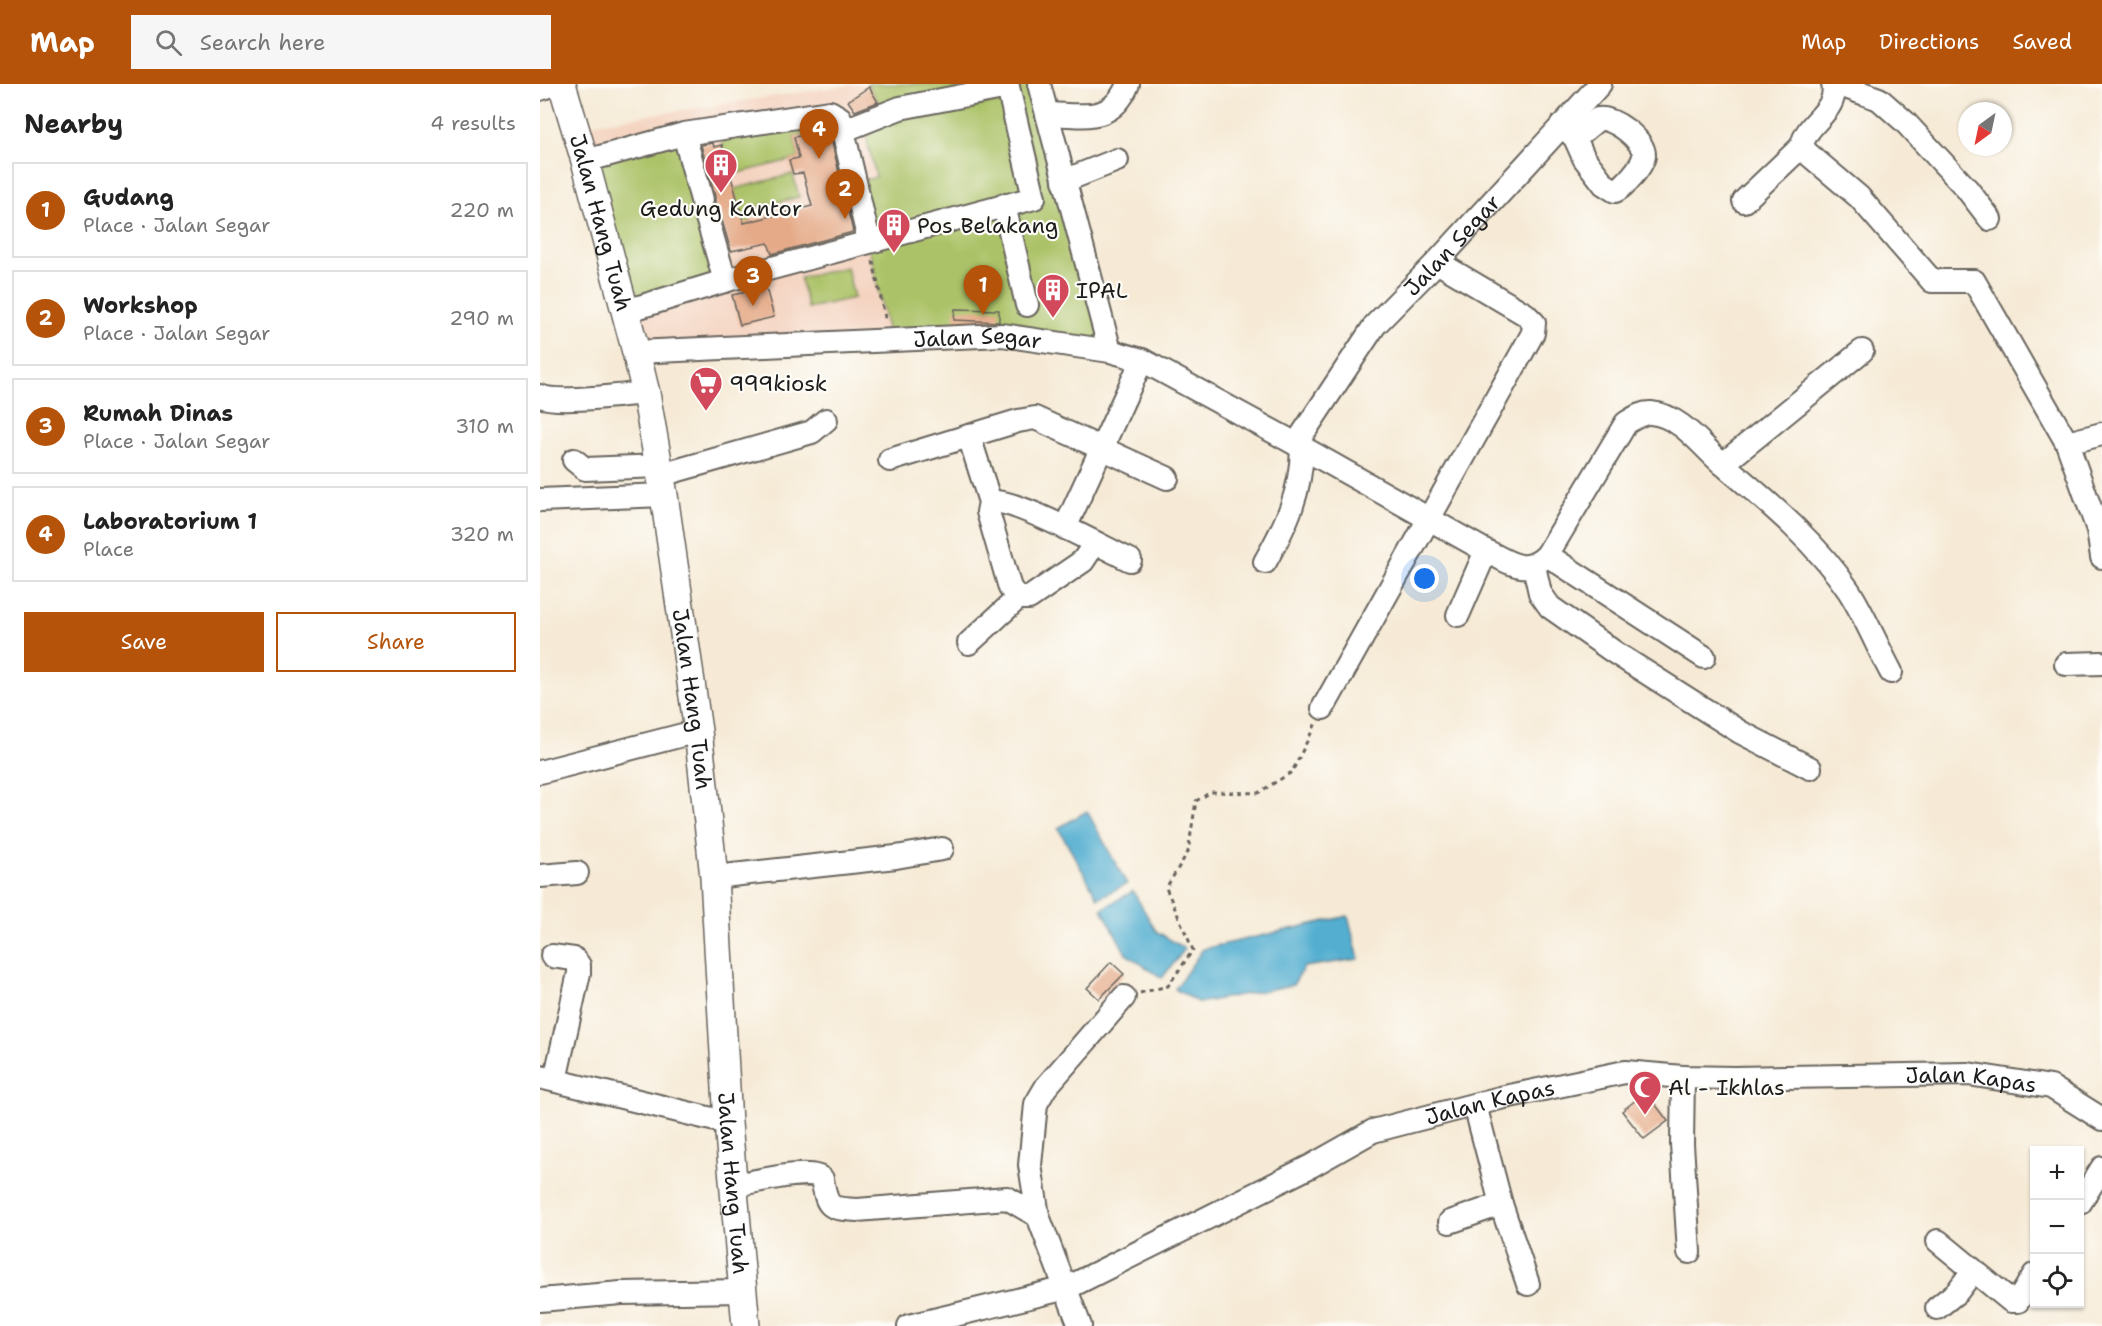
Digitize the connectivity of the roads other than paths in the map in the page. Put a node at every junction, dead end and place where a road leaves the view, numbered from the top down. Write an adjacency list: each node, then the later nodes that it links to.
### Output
1 (555, 84): 7 (street)
2 (562, 84): 12 (main road, Jalan Hang Tuah)
3 (1040, 84): 8 (street)
4 (1128, 84): 8 (street)
5 (1600, 84): 19 (street, Jalan Segar)
6 (1835, 84): 11 (street); 17 (street)
7 (540, 89)
8 (1047, 114): 14 (street)
9 (842, 131): 10 (street); 16 (street); 18 (street)
10 (684, 134): 12 (street); 20 (street)
11 (1802, 146): 15 (street); 32 (street)
12 (585, 160): 22 (main road, Jalan Hang Tuah)
13 (1117, 160): 14 (street)
14 (1064, 182): 23 (street)
15 (1744, 201)
16 (1004, 205): 18 (street); 21 (street)
17 (1990, 219)
18 (869, 241): 20 (street)
19 (1437, 262): 33 (street, Jalan Segar); 42 (street)
20 (725, 281): 22 (street)
21 (1027, 305)
22 (626, 311): 25 (main road, Jalan Hang Tuah)
23 (1110, 351): 25 (street, Jalan Segar); 26 (street, Jalan Segar)
24 (1862, 351): 37 (street)
25 (636, 352): 27 (main road, Jalan Hang Tuah)
26 (1142, 360): 33 (street, Jalan Segar); 34 (street)
27 (646, 393): 28 (street); 39 (main road, Jalan Hang Tuah)
28 (540, 396)
29 (826, 420): 39 (street)
30 (2102, 434): 32 (street)
31 (969, 436): 34 (street); 36 (street); 41 (street)
32 (2067, 443): 46 (street)
33 (1299, 446): 42 (street); 49 (street)
34 (1102, 449): 38 (street); 43 (street)
35 (574, 460): 39 (street)
36 (890, 460)
37 (1723, 464): 48 (street); 56 (street)
38 (1167, 478)
39 (661, 479): 40 (street); 58 (main road, Jalan Hang Tuah)
40 (540, 500)
41 (990, 502): 43 (street); 50 (street)
42 (1429, 520): 45 (street); 57 (street)
43 (1065, 528): 44 (street)
44 (1095, 543): 47 (street); 50 (street)
45 (1486, 551): 48 (street); 51 (street)
46 (2102, 557)
47 (1130, 560)
48 (1540, 561): 53 (street); 59 (street)
49 (1265, 562)
50 (1018, 598): 52 (street)
51 (1458, 615)
52 (969, 643)
53 (1704, 657)
54 (2102, 663): 55 (street)
55 (2066, 664)
56 (1891, 672)
57 (1323, 708)
58 (698, 731): 60 (street); 64 (main road, Jalan Hang Tuah)
59 (1810, 768)
60 (540, 772)
61 (942, 849): 64 (street)
62 (577, 873): 63 (street)
63 (540, 876)
64 (714, 877): 71 (main road, Jalan Hang Tuah)
65 (552, 956): 68 (street)
66 (1124, 997): 76 (street)
67 (1683, 1077): 69 (street, Jalan Kapas); 70 (street, Jalan Kapas); 79 (street)
68 (548, 1079): 71 (street)
69 (1475, 1105): 75 (street); 83 (street, Jalan Kapas)
70 (2102, 1119)
71 (728, 1123): 73 (main road, Jalan Hang Tuah)
72 (2102, 1167): 74 (street)
73 (734, 1185): 76 (street); 84 (main road, Jalan Hang Tuah)
74 (2081, 1200)
75 (1501, 1204): 77 (street); 82 (street)
76 (1038, 1216): 83 (street)
77 (1450, 1222)
78 (1938, 1241): 80 (street)
79 (1689, 1252)
80 (1973, 1271): 81 (street); 86 (street)
81 (2030, 1282)
82 (1528, 1284)
83 (1067, 1288): 88 (street, Jalan Kapas); 89 (street)
84 (742, 1291): 85 (street); 87 (main road, Jalan Hang Tuah)
85 (540, 1300)
86 (1937, 1308)
87 (746, 1326)
88 (909, 1326)
89 (1080, 1326)

